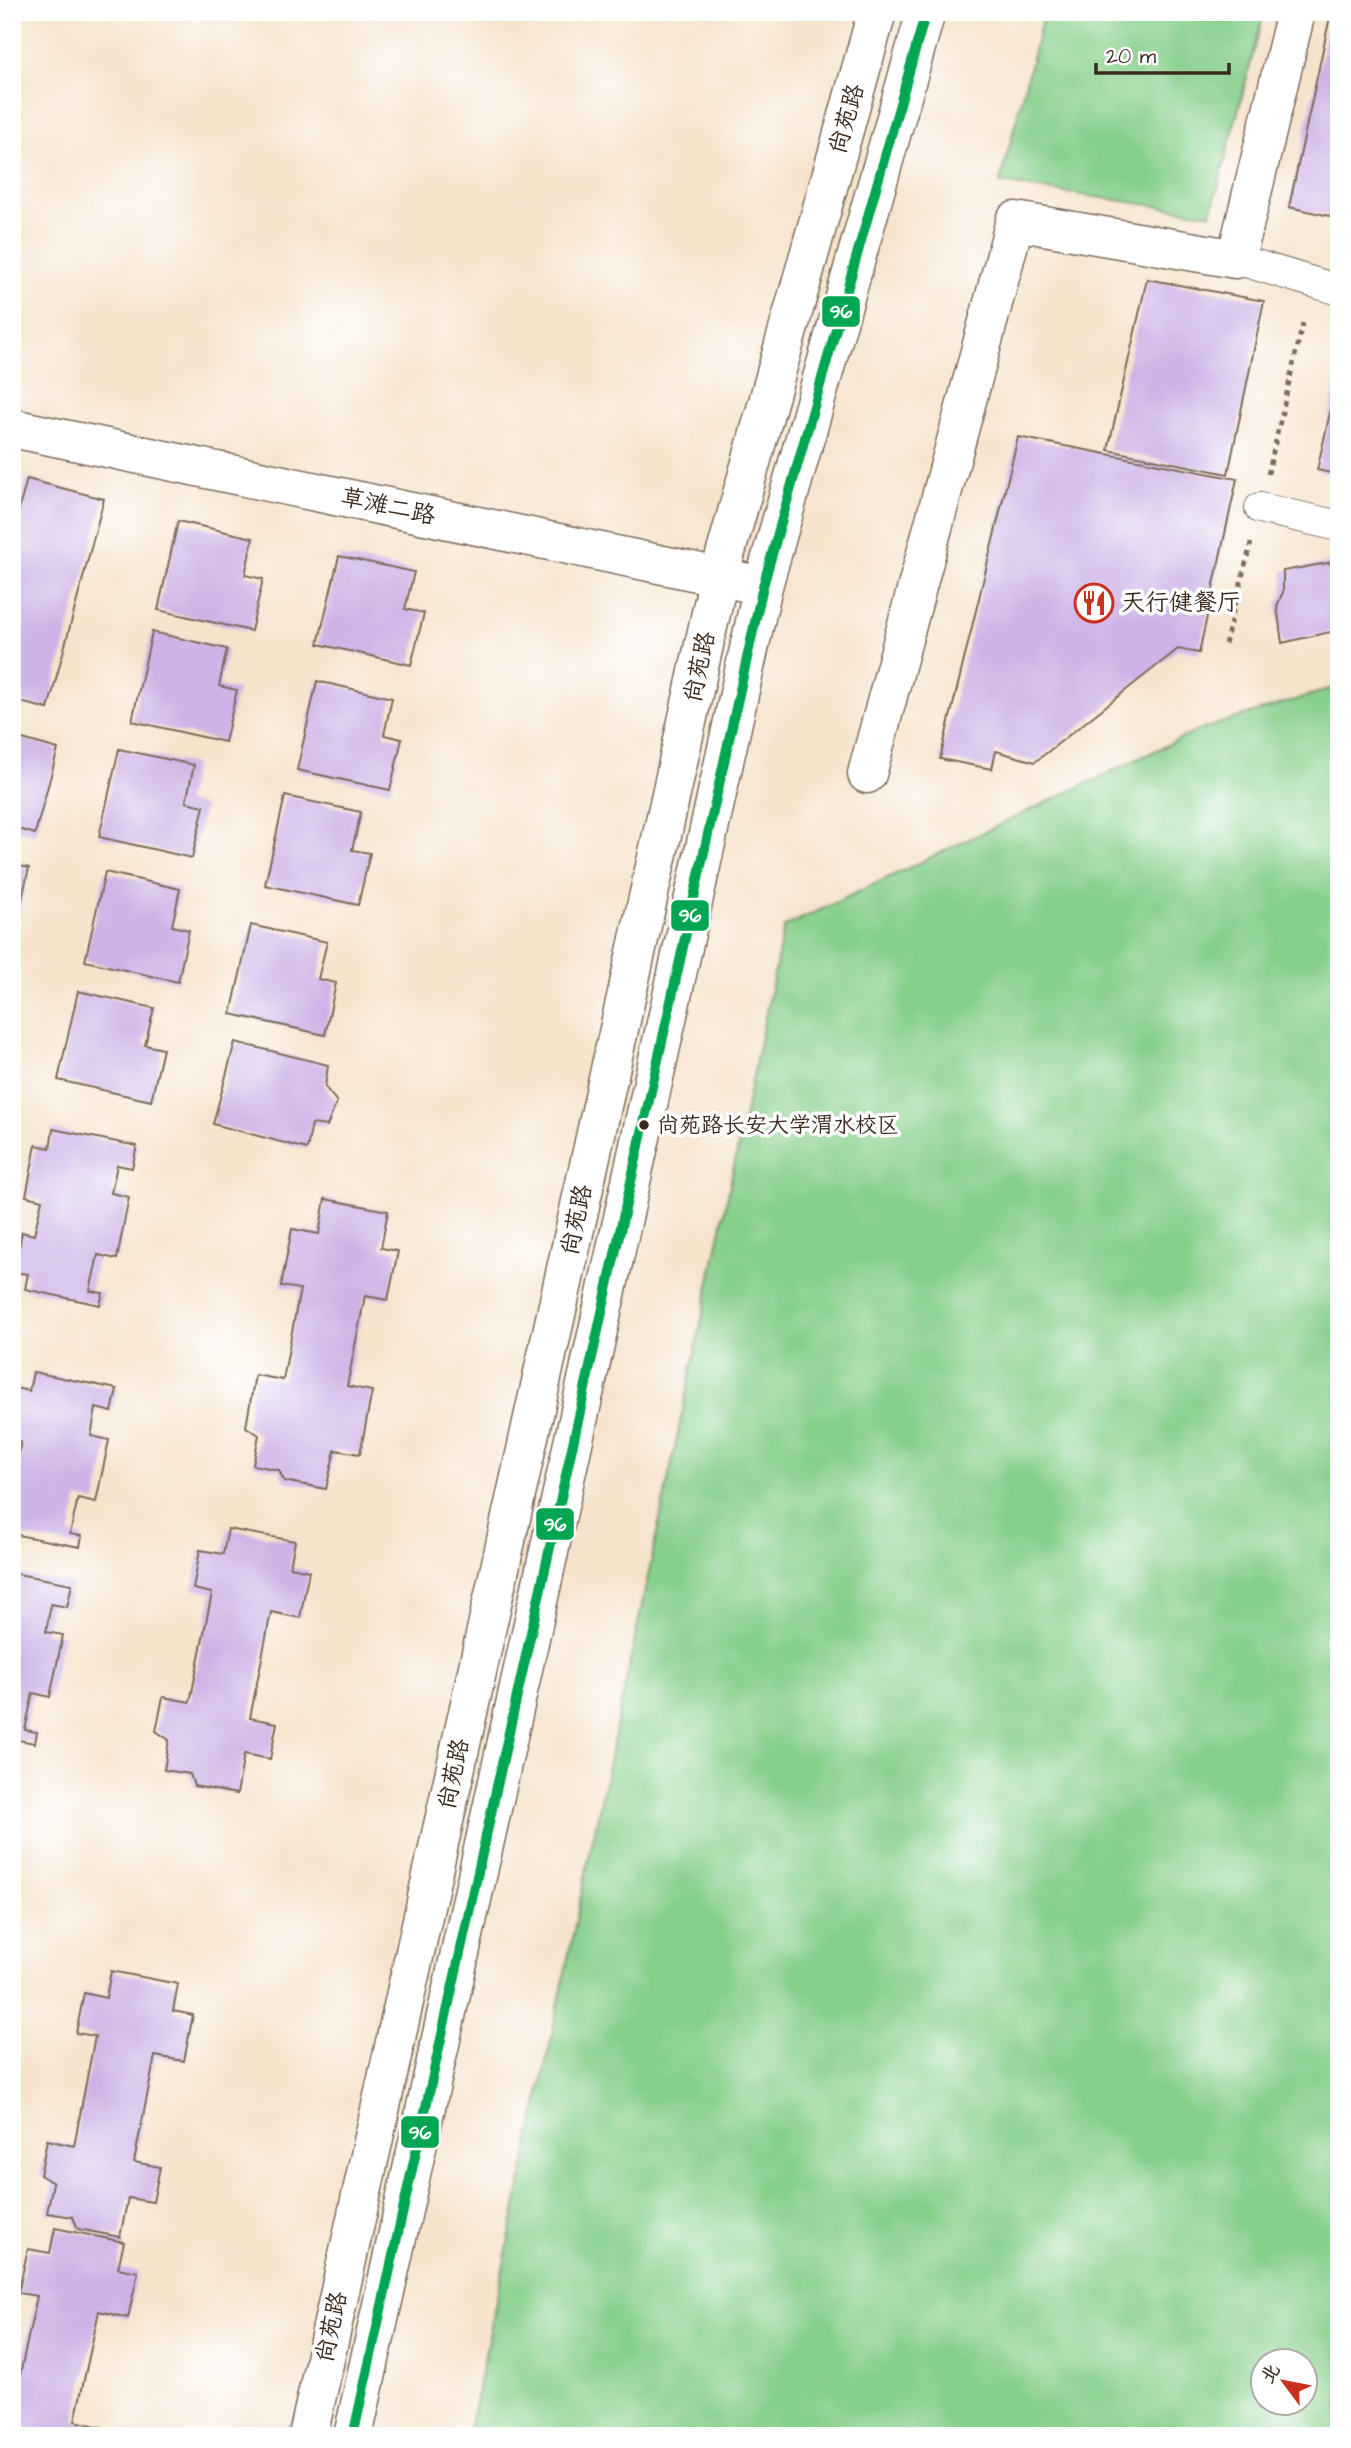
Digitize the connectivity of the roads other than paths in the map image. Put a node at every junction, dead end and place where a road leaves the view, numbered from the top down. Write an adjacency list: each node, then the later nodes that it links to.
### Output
1 (877, 12): 9 (main road, 尚苑路)
2 (926, 12): 10 (main road, 尚苑路)
3 (1296, 12): 4 (main road)
4 (1236, 259): 5 (street); 11 (main road)
5 (1325, 286)
6 (12, 428): 9 (main road, 草滩二路)
7 (1260, 508): 8 (street)
8 (1339, 526)
9 (719, 577): 10 (main road, 草滩二路); 12 (main road, 尚苑路)
10 (763, 586): 13 (main road, 尚苑路)
11 (867, 774)
12 (308, 2436)
13 (354, 2436)

